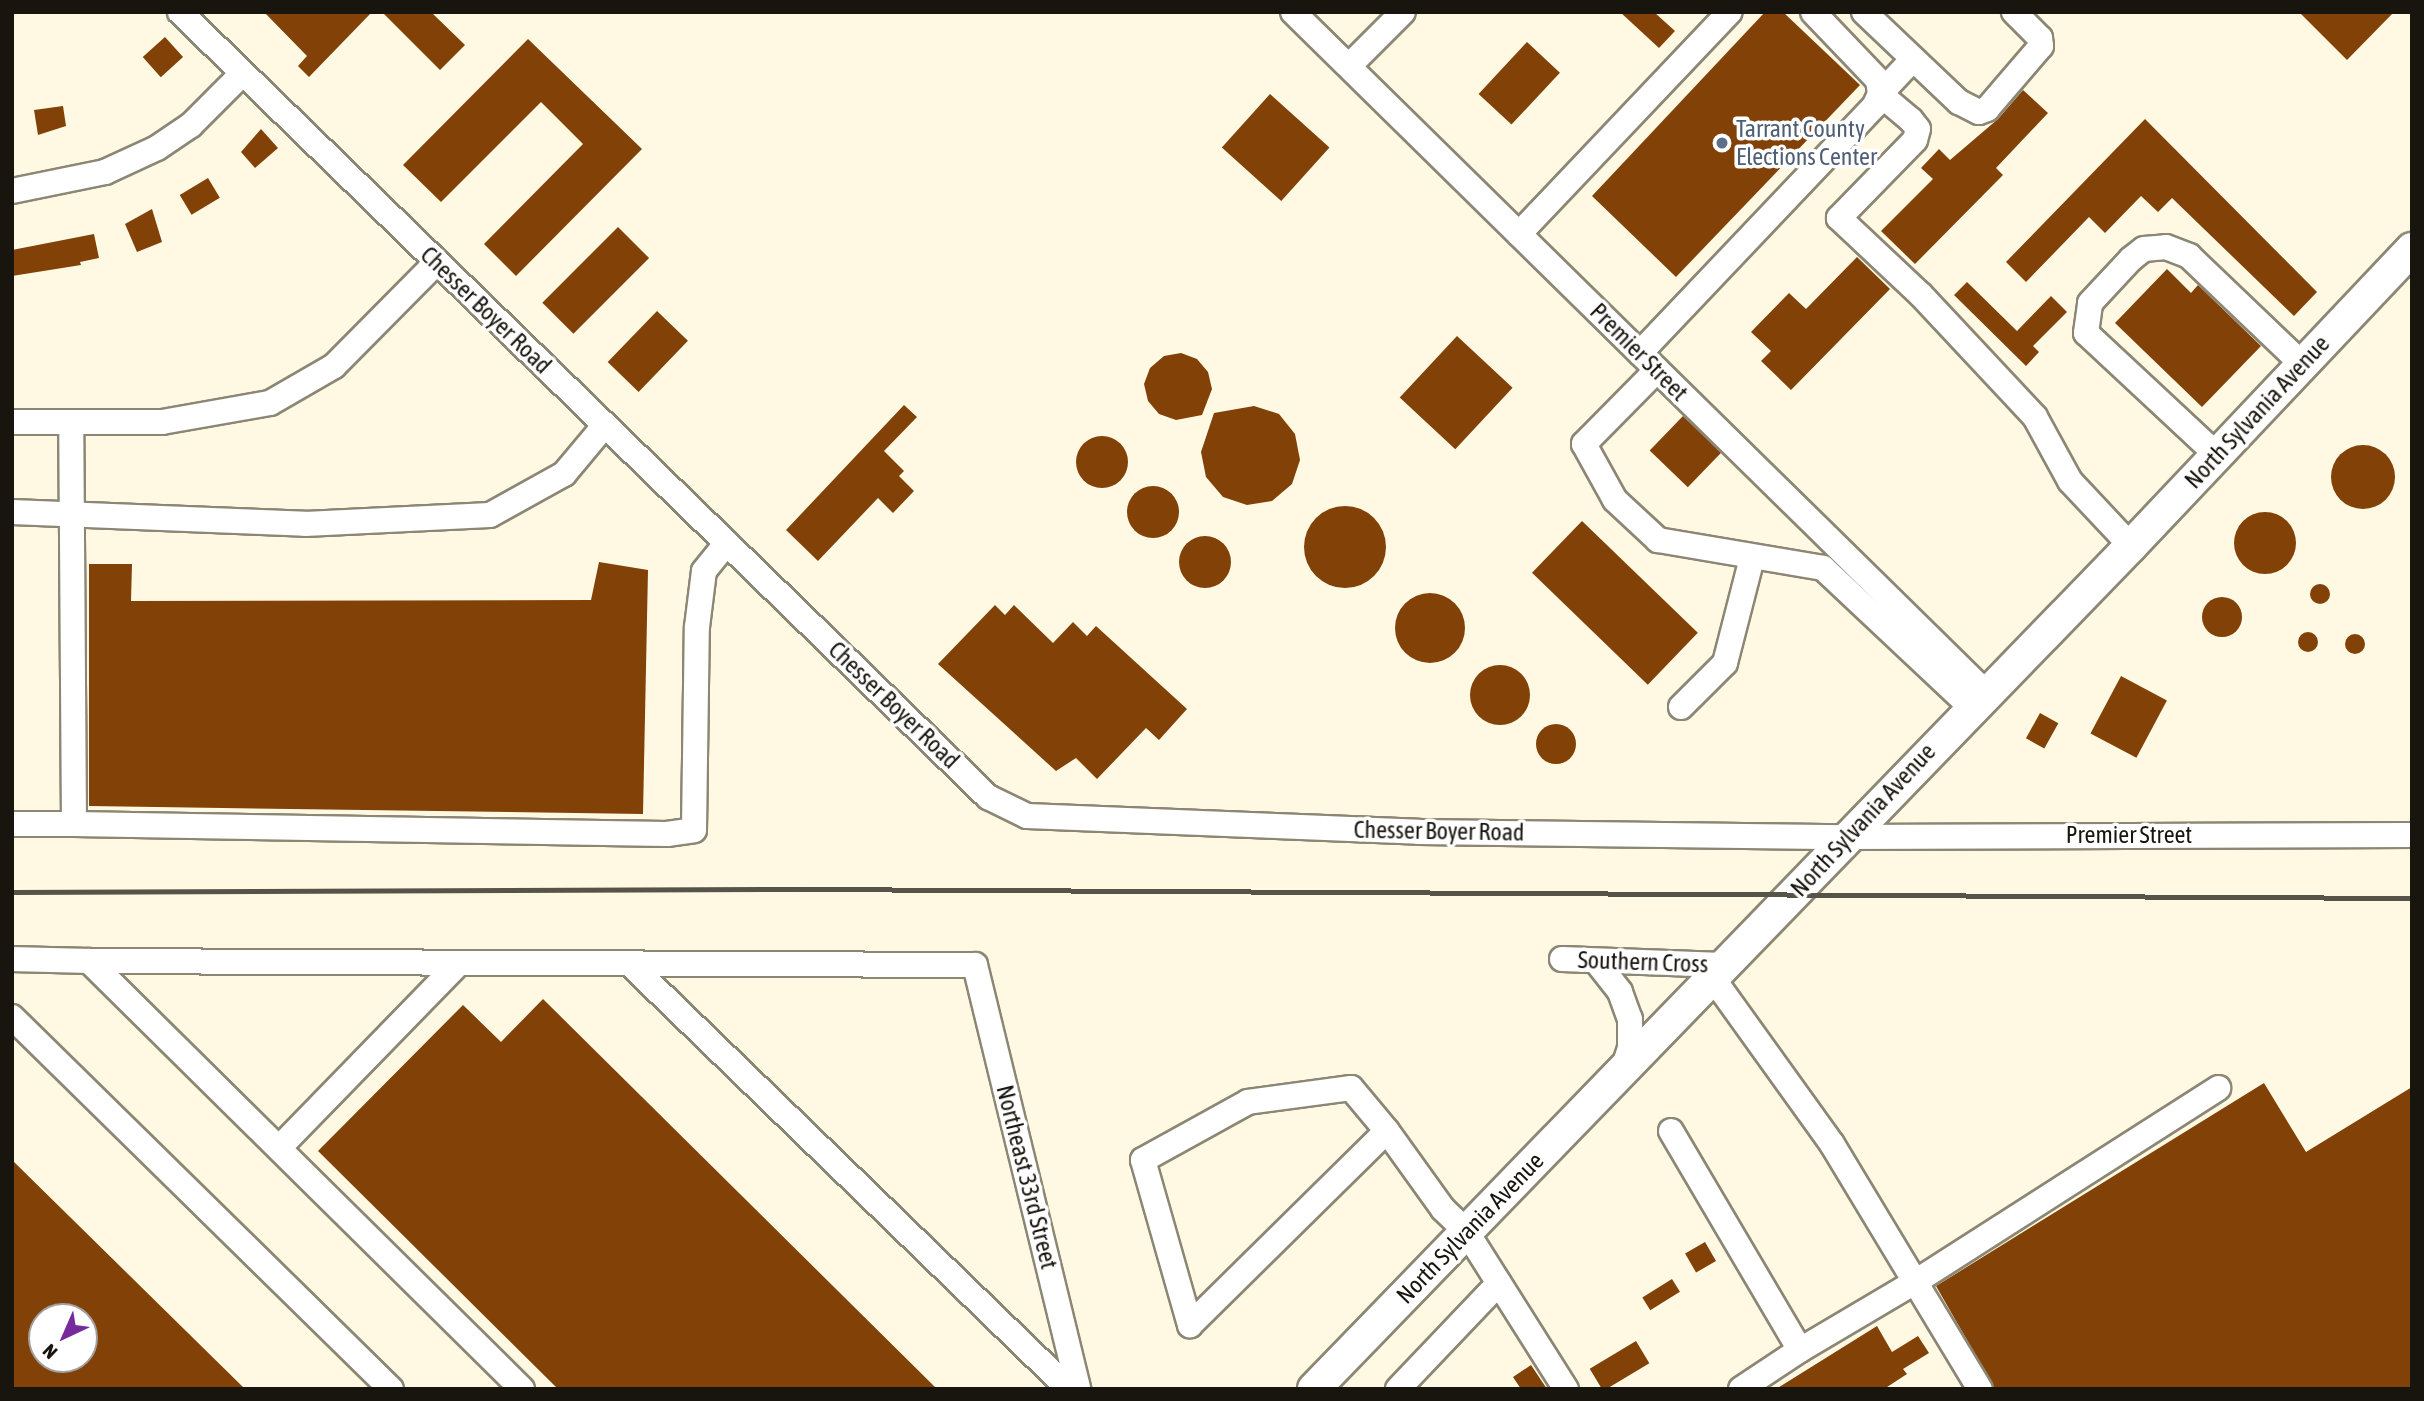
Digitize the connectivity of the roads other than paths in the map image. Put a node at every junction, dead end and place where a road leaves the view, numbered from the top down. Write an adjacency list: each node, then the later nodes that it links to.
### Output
1 (180, 12): 10 (street, Chesser Boyer Road)
2 (1293, 12): 9 (street, Premier Street)
3 (1403, 12): 9 (street)
4 (1730, 12): 13 (street)
5 (1813, 12): 11 (street)
6 (1864, 12): 8 (street)
7 (2014, 12): 8 (street)
8 (1913, 59): 11 (street)
9 (1349, 66): 13 (street, Premier Street)
10 (242, 74): 12 (street); 15 (street, Chesser Boyer Road)
11 (1880, 94): 16 (street); 25 (street)
12 (12, 191)
13 (1519, 234): 16 (street, Premier Street)
14 (2412, 249): 17 (main road, North Sylvania Avenue)
15 (437, 262): 19 (street); 20 (street, Chesser Boyer Road)
16 (1649, 361): 26 (street); 27 (street, Premier Street)
17 (2302, 365): 21 (main road, North Sylvania Avenue); 21 (street)
18 (12, 422): 19 (street)
19 (71, 422): 23 (street)
20 (604, 425): 23 (street); 24 (street, Chesser Boyer Road)
21 (2217, 455): 25 (main road, North Sylvania Avenue)
22 (12, 512): 23 (street)
23 (72, 513): 30 (street)
24 (727, 543): 30 (street); 32 (street, Chesser Boyer Road)
25 (2131, 546): 27 (main road, North Sylvania Avenue)
26 (1752, 558): 27 (street); 28 (street)
27 (1978, 700): 32 (main road, North Sylvania Avenue)
28 (1681, 707)
29 (12, 824): 30 (street)
30 (74, 824)
31 (2412, 835): 32 (street, Premier Street)
32 (1846, 837): 39 (main road, North Sylvania Avenue)
33 (12, 959): 35 (street)
34 (1562, 959): 36 (street, Southern Cross)
35 (89, 961): 37 (street); 45 (street)
36 (1596, 961): 39 (street, Southern Cross); 41 (street)
37 (459, 963): 38 (street); 45 (street)
38 (630, 964): 52 (street); 53 (street, Northeast 33rd Street)
39 (1717, 972): 41 (main road, North Sylvania Avenue); 47 (street)
40 (12, 1017): 50 (street)
41 (1623, 1069): 46 (main road, North Sylvania Avenue)
42 (2218, 1088): 47 (street)
43 (1387, 1130): 43 (street); 46 (street)
44 (1671, 1131): 49 (street)
45 (279, 1148): 51 (street)
46 (1466, 1231): 48 (street); 54 (main road, North Sylvania Avenue)
47 (1916, 1282): 49 (street); 58 (street)
48 (1499, 1283): 55 (street); 56 (street)
49 (1800, 1350): 57 (street)
50 (391, 1389)
51 (522, 1389)
52 (1069, 1389)
53 (1078, 1389)
54 (1314, 1389)
55 (1398, 1389)
56 (1566, 1389)
57 (1741, 1389)
58 (1980, 1389)

